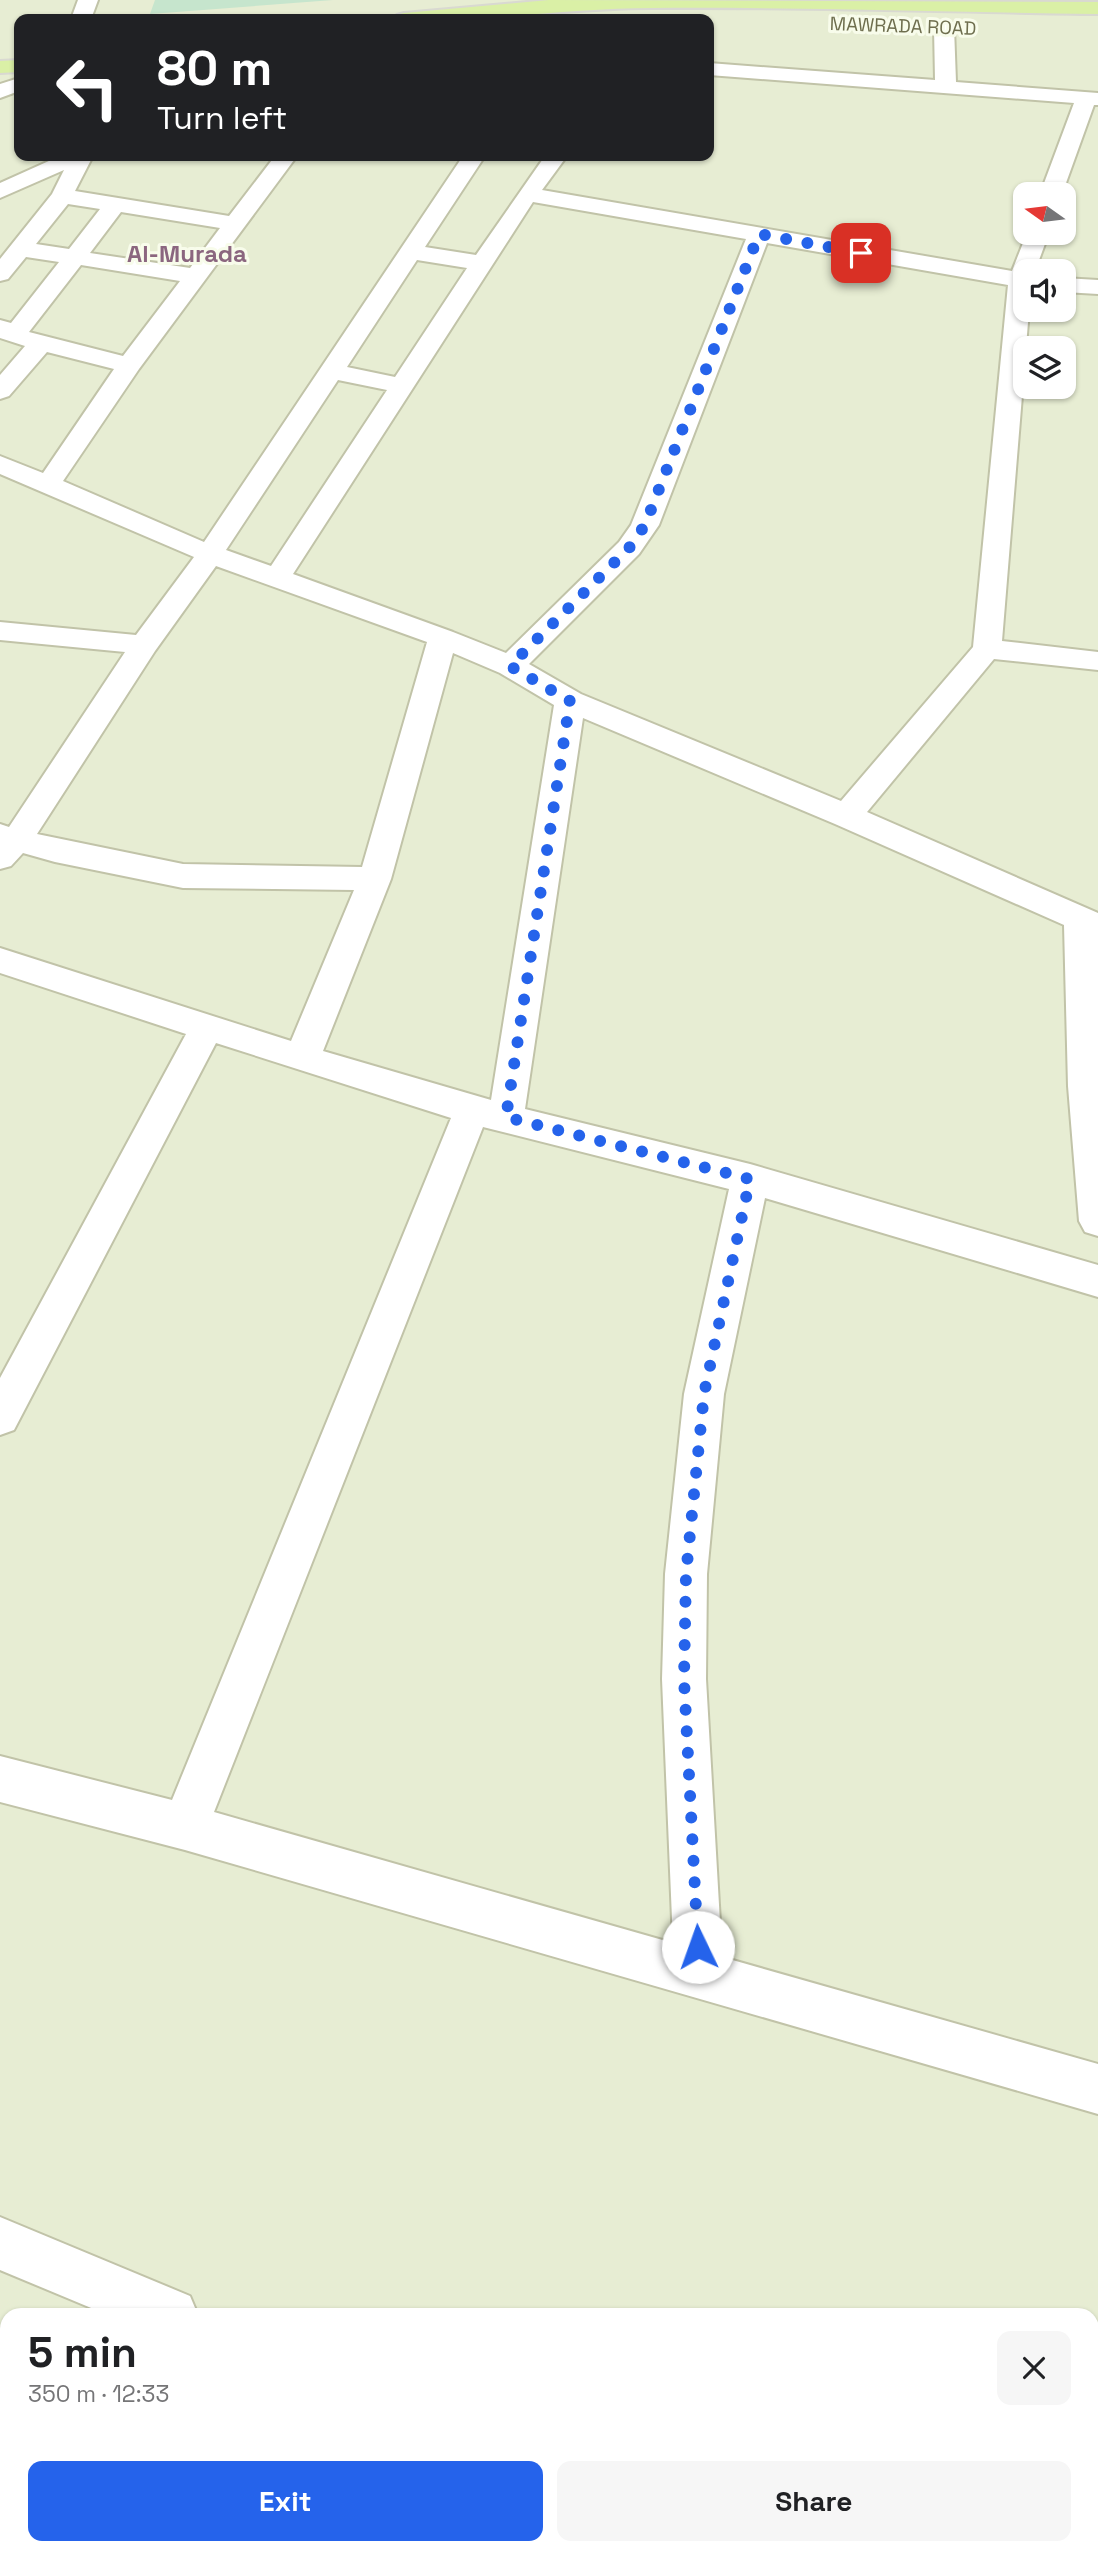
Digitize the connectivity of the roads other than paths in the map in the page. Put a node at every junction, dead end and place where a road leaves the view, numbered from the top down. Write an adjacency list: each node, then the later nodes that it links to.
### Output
1 (1098, 8): 2 (main road, MAWRADA ROAD)
2 (545, 13): 3 (main road, MAWRADA ROAD)
3 (522, 14)
4 (714, 20): 5 (main road, MAWRADA ROAD)
5 (890, 25)
6 (937, 27): 7 (main road, MAWRADA ROAD); 9 (street)
7 (970, 28)
8 (714, 69): 9 (street)
9 (946, 87): 10 (street)
10 (1092, 98): 16 (street)
11 (65, 161): 17 (street)
12 (80, 161): 19 (street)
13 (282, 161): 21 (street)
14 (471, 161): 24 (street)
15 (552, 161): 18 (street)
16 (1056, 182)
17 (0, 191)
18 (527, 194): 22 (street); 26 (street)
19 (62, 196): 20 (street); 23 (street)
20 (114, 206): 21 (street); 25 (street)
21 (236, 224): 28 (street)
22 (759, 234): 29 (street); 48 (street)
23 (21, 249): 25 (street); 27 (street)
24 (408, 252): 26 (street); 36 (street)
25 (76, 258): 28 (street); 33 (street)
26 (483, 263): 37 (street)
27 (0, 274)
28 (195, 276): 35 (street)
29 (1013, 279)
30 (1076, 286): 31 (street)
31 (1098, 287)
32 (1019, 322): 46 (street)
33 (7, 331): 34 (street)
34 (41, 343): 35 (street); 38 (street)
35 (129, 365): 40 (street)
36 (331, 371): 37 (street); 41 (street)
37 (403, 386): 42 (street)
38 (0, 391)
39 (0, 464): 40 (street)
40 (48, 484): 41 (street)
41 (210, 554): 42 (street); 45 (street)
42 (277, 578): 44 (street)
43 (0, 631): 45 (street)
44 (443, 638): 48 (street); 52 (street)
45 (144, 645): 51 (street)
46 (986, 649): 47 (street); 50 (street)
47 (1098, 661)
48 (510, 666): 49 (street)
49 (570, 701): 50 (street); 57 (street)
50 (846, 816): 53 (street)
51 (5, 845): 52 (street)
52 (375, 879): 56 (street)
53 (1089, 923): 59 (street)
54 (0, 960): 55 (street)
55 (207, 1027): 56 (street); 61 (street)
56 (302, 1058): 57 (street)
57 (489, 1113): 58 (street); 63 (street)
58 (750, 1179): 60 (street); 64 (street)
59 (1098, 1221)
60 (1098, 1281)
61 (0, 1417)
62 (0, 1779): 63 (street)
63 (186, 1827): 64 (street)
64 (699, 1974): 65 (street)
65 (1098, 2089)
66 (0, 2243): 67 (street)
67 (154, 2308)

